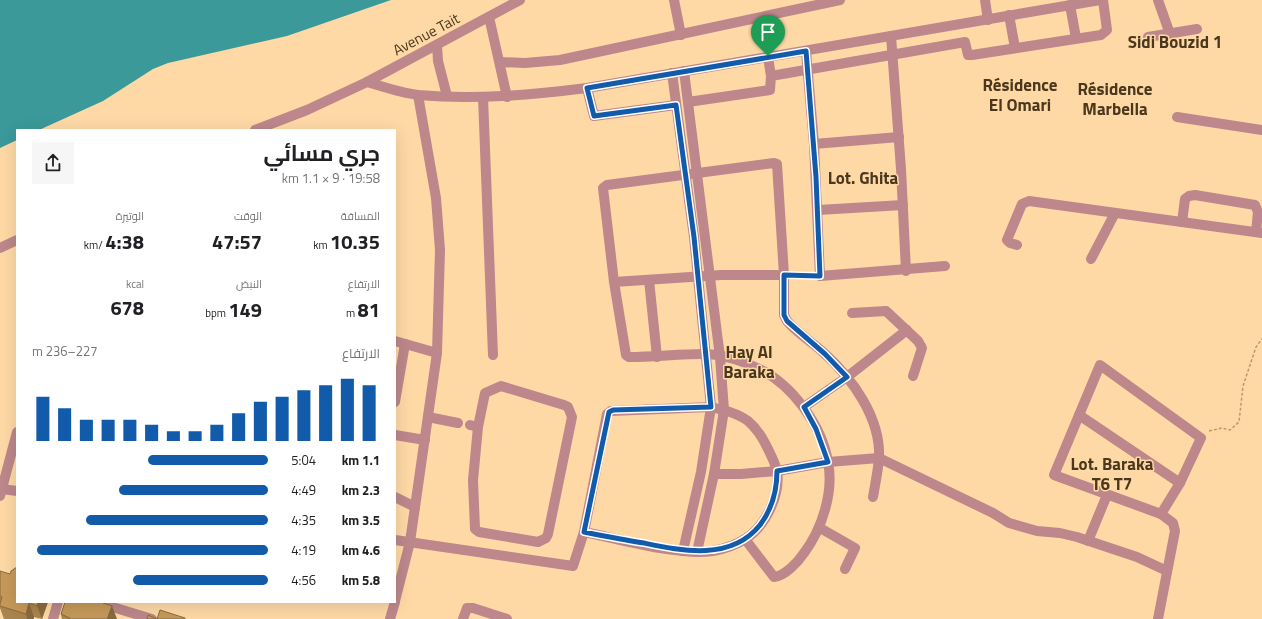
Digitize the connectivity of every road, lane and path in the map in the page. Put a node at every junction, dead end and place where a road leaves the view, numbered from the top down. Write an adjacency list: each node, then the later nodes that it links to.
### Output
1 (520, 0): 10 (street, Avenue Tait)
2 (674, 0): 15 (street)
3 (840, 0): 15 (street)
4 (984, 0): 11 (street)
5 (1100, 0): 8 (street)
6 (1103, 0): 17 (street)
7 (1158, 0): 14 (street)
8 (1070, 5): 9 (street); 17 (street)
9 (1009, 15): 11 (street); 21 (street)
10 (489, 17): 20 (street, Avenue Tait); 25 (street)
11 (988, 20): 12 (street)
12 (963, 24): 16 (street); 19 (street)
13 (1197, 29): 14 (street)
14 (1170, 34): 18 (street)
15 (681, 35): 25 (street)
16 (891, 36): 22 (street); 23 (street)
17 (1076, 38): 21 (street)
18 (1148, 38)
19 (965, 42): 21 (street); 23 (street)
20 (437, 46): 30 (street, Avenue Tait); 33 (street)
21 (1015, 48)
22 (806, 51): 24 (street); 26 (street)
23 (892, 55): 26 (street); 41 (street)
24 (768, 56): 27 (street); 29 (street)
25 (500, 62): 35 (street)
26 (809, 68): 29 (street); 42 (street)
27 (684, 71): 28 (street); 36 (street)
28 (672, 73): 31 (street); 37 (street)
29 (771, 76): 36 (street)
30 (367, 82): 32 (street); 39 (street, Avenue Tait)
31 (587, 88): 35 (street); 37 (street)
32 (418, 95): 33 (street); 66 (street)
33 (448, 96): 34 (street)
34 (483, 97): 35 (street); 68 (street)
35 (507, 97)
36 (688, 102): 43 (street)
37 (676, 105): 44 (street)
38 (1177, 117): 40 (street)
39 (258, 129)
40 (1262, 130)
41 (899, 137): 42 (street); 45 (street)
42 (814, 144): 46 (street)
43 (697, 173): 44 (street); 56 (street); 58 (street)
44 (686, 174): 58 (street); 60 (street)
45 (903, 206): 46 (street); 55 (street)
46 (818, 210): 57 (street)
47 (1115, 213): 48 (street); 51 (street); 53 (street)
48 (1182, 222): 49 (street); 49 (street)
49 (1259, 233)
50 (16, 240): 52 (street)
51 (1017, 244)
52 (0, 248)
53 (1091, 259)
54 (945, 266): 55 (street)
55 (906, 270): 57 (street)
56 (784, 275): 57 (path); 58 (street); 72 (street)
57 (820, 276)
58 (704, 277): 59 (street); 67 (street); 70 (street)
59 (649, 280): 60 (street); 69 (street)
60 (614, 282): 69 (street)
61 (852, 313): 62 (street)
62 (907, 330): 71 (street); 72 (street)
63 (1262, 339): 83 (path)
64 (396, 341): 65 (street)
65 (405, 344): 66 (street); 73 (street)
66 (437, 353): 78 (street)
67 (706, 354): 69 (street); 70 (street); 74 (street)
68 (493, 355)
69 (657, 357)
70 (720, 357): 75 (street); 76 (street)
71 (913, 376)
72 (847, 377): 75 (street); 85 (street)
73 (396, 396)
74 (711, 407): 76 (street); 98 (street); 103 (street)
75 (804, 407): 86 (street)
76 (724, 410): 87 (street); 88 (street)
77 (1079, 415): 83 (street); 89 (street); 92 (street)
78 (428, 417): 79 (street); 84 (street)
79 (458, 423)
80 (474, 426): 80 (street)
81 (396, 435): 84 (street)
82 (16, 436): 91 (street)
83 (1201, 438): 89 (street)
84 (425, 440): 95 (street)
85 (879, 458): 86 (street); 94 (street); 101 (street)
86 (828, 462): 87 (street); 97 (street)
87 (777, 471): 88 (street); 99 (street)
88 (714, 474): 104 (street)
89 (1180, 483): 96 (street)
90 (16, 491): 91 (street)
91 (1, 493)
92 (1107, 495): 96 (street); 101 (street)
93 (396, 497): 95 (street)
94 (873, 498)
95 (416, 507): 102 (street)
96 (1162, 514): 106 (street)
97 (820, 528): 99 (street); 105 (street)
98 (584, 532): 102 (street); 103 (street)
99 (745, 539): 104 (street)
100 (396, 540): 102 (street)
101 (1088, 541): 106 (street)
102 (410, 542): 107 (street)
103 (683, 551): 104 (street)
104 (697, 552)
105 (845, 569)
106 (1167, 571): 116 (street)
107 (396, 598)
108 (58, 603): 111 (street)
109 (99, 603): 112 (street)
110 (395, 603): 113 (street)
111 (53, 619)
112 (152, 619)
113 (390, 619)
114 (463, 619): 115 (street)
115 (507, 619)
116 (1158, 619)

